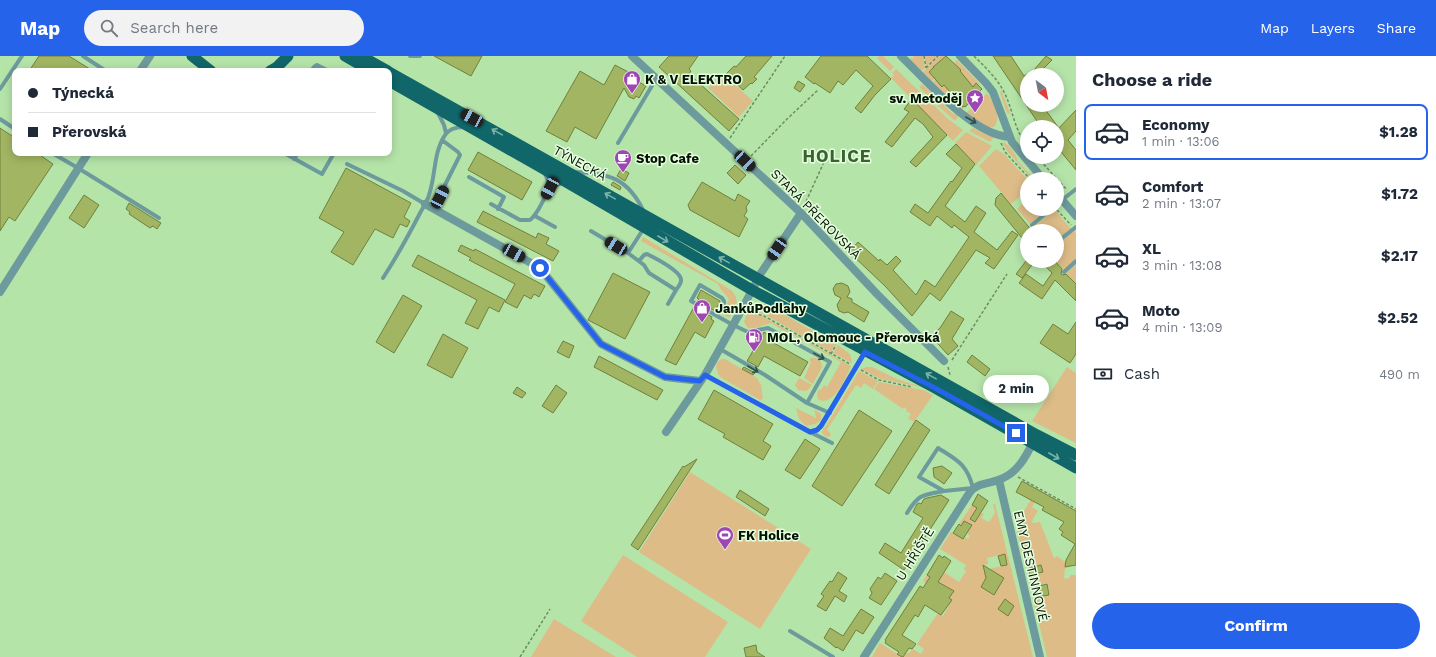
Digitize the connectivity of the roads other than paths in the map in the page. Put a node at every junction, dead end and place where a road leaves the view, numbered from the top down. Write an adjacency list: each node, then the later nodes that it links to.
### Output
1 (22, 56): 15 (lane)
2 (83, 56): 16 (lane)
3 (150, 56): 17 (street)
4 (192, 56): 18 (main road)
5 (275, 56): 19 (main road)
6 (280, 56): 20 (main road)
7 (288, 56): 21 (main road)
8 (410, 56): 9 (lane)
9 (420, 56)
10 (632, 56): 26 (street, STARÁ PŘEROVSKÁ)
11 (901, 56): 34 (street, one-way to 34)
12 (960, 56): 34 (street)
13 (345, 57): 14 (main road, TÝNECKÁ)
14 (364, 66)
15 (14, 68)
16 (101, 68)
17 (142, 68)
18 (206, 68)
19 (269, 68)
20 (270, 68)
21 (275, 68)
22 (313, 68): 23 (lane)
23 (323, 68)
24 (12, 71): 28 (lane)
25 (392, 73): 46 (main road, TÝNECKÁ, one-way to 25)
26 (657, 79): 36 (lane); 58 (street, STARÁ PŘEROVSKÁ)
27 (392, 85): 29 (main road, TÝNECKÁ)
28 (0, 89)
29 (434, 107): 31 (main road, TÝNECKÁ); 33 (lane)
30 (0, 119): 32 (lane)
31 (468, 126): 33 (lane); 45 (main road, TÝNECKÁ)
32 (12, 127)
33 (446, 133): 35 (lane)
34 (1009, 136): 47 (street)
35 (442, 140): 53 (lane); 57 (lane)
36 (618, 143)
37 (58, 156): 44 (lane)
38 (86, 156): 44 (street)
39 (289, 156): 42 (lane)
40 (296, 156): 42 (lane)
41 (332, 156): 42 (lane)
42 (294, 159)
43 (347, 164): 53 (lane)
44 (78, 168): 63 (lane); 78 (street)
45 (542, 168): 49 (main road, TÝNECKÁ); 50 (lane)
46 (568, 172): 60 (main road, TÝNECKÁ, one-way to 46); 60 (lane)
47 (1037, 172)
48 (469, 177): 56 (lane)
49 (569, 184): 50 (lane); 66 (main road, TÝNECKÁ)
50 (550, 188): 59 (lane)
51 (1076, 189): 52 (lane)
52 (1064, 197)
53 (424, 204): 57 (street); 74 (lane)
54 (490, 204): 56 (lane)
55 (1064, 205): 62 (street)
56 (498, 208): 59 (lane)
57 (433, 209): 85 (street)
58 (801, 213): 75 (street); 84 (street, STARÁ PŘEROVSKÁ)
59 (535, 216): 65 (lane)
60 (646, 216): 75 (main road, TÝNECKÁ, one-way to 60)
61 (1043, 216): 64 (lane)
62 (1076, 216)
63 (159, 218)
64 (1033, 224)
65 (555, 227)
66 (644, 228): 70 (lane); 77 (main road, TÝNECKÁ, one-way to 77)
67 (1075, 228): 69 (lane)
68 (591, 232): 70 (lane)
69 (1064, 237)
70 (628, 253): 72 (lane)
71 (1076, 260): 73 (lane)
72 (639, 261): 76 (lane); 76 (lane)
73 (1064, 272)
74 (383, 278)
75 (758, 279): 77 (street); 82 (main road, TÝNECKÁ)
76 (676, 290): 79 (lane)
77 (752, 290): 81 (street); 82 (main road, TÝNECKÁ)
78 (0, 292)
79 (668, 304)
80 (717, 316): 80 (lane); 81 (lane)
81 (733, 326): 83 (street); 86 (lane, one-way to 86)
82 (868, 347): 87 (lane); 90 (main road)
83 (720, 349): 85 (street); 86 (lane, one-way to 86)
84 (948, 361)
85 (703, 378): 88 (street); 89 (lane)
86 (807, 403): 87 (lane)
87 (830, 413): 89 (lane)
88 (666, 432)
89 (810, 432): 91 (lane)
90 (1035, 439): 92 (main road); 93 (main road, one-way to 93); 94 (street)
91 (832, 443)
92 (1076, 455)
93 (1076, 468)
94 (999, 480): 95 (street); 101 (street, EMY DESTINNOVÉ)
95 (974, 488): 96 (lane); 96 (lane); 100 (street, U HŘIŠTĚ)
96 (944, 491): 97 (lane)
97 (907, 513)
98 (790, 631): 99 (lane)
99 (833, 657)
100 (864, 657)
101 (1040, 657)

